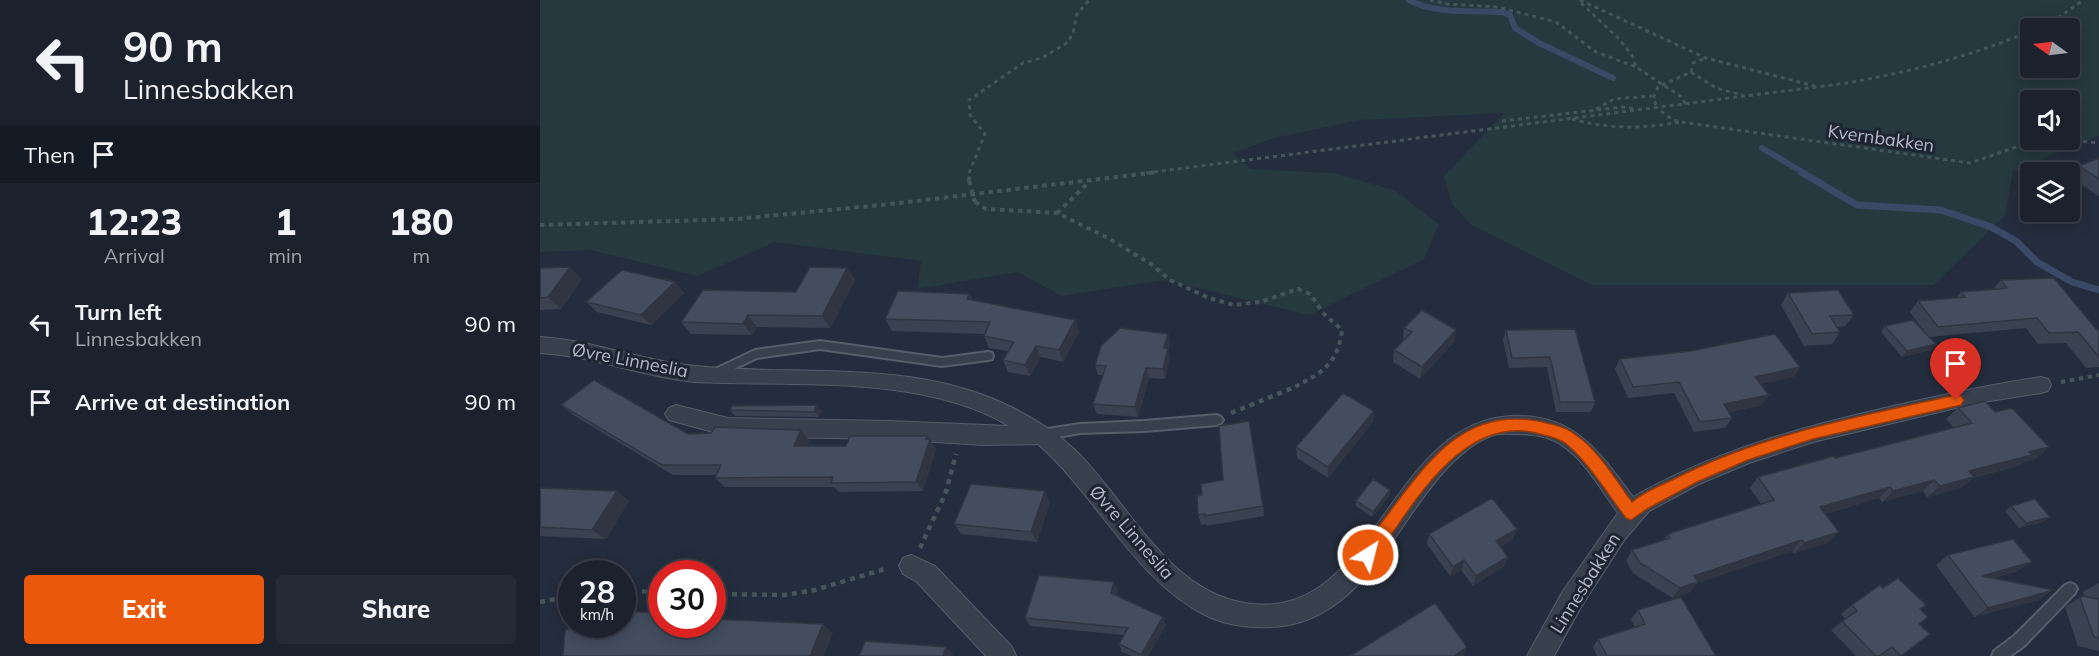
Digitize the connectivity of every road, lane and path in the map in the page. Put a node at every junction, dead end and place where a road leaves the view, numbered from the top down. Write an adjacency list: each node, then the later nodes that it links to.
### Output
1 (1089, 0): 24 (path)
2 (1430, 0): 8 (path)
3 (1579, 0): 7 (path); 8 (path)
4 (2084, 0): 5 (path)
5 (2057, 18)
6 (2020, 35): 11 (path)
7 (1706, 58): 9 (path); 11 (path)
8 (1636, 67): 10 (path)
9 (1691, 72): 10 (path); 13 (path)
10 (1659, 84): 12 (path); 14 (path)
11 (1819, 87): 13 (path)
12 (1652, 96): 15 (path); 16 (path)
13 (1747, 96): 14 (path)
14 (1685, 104): 17 (path)
15 (1656, 105)
16 (1596, 110): 17 (path); 20 (path)
17 (1639, 110): 19 (path)
18 (1661, 111): 21 (path, Kvernbakken)
19 (1571, 118): 21 (path); 23 (path)
20 (1502, 121)
21 (1681, 122): 22 (path, Kvernbakken)
22 (2099, 143)
23 (1091, 180): 26 (path); 27 (path)
24 (969, 181): 25 (path, bridge)
25 (975, 202): 26 (path)
26 (1057, 213): 34 (path)
27 (540, 225)
28 (540, 345): 30 (street, Øvre Linneslia)
29 (988, 356): 30 (lane)
30 (714, 374): 36 (street, Øvre Linneslia)
31 (2099, 375): 32 (path)
32 (2042, 385): 37 (street, Linnesbakken)
33 (676, 414): 35 (street)
34 (1217, 420): 36 (lane)
35 (963, 434): 36 (street); 38 (path)
36 (1041, 435): 37 (street, Øvre Linneslia)
37 (1631, 513): 44 (street, Linnesbakken)
38 (911, 566): 40 (path); 43 (street)
39 (2070, 589): 45 (lane)
40 (726, 594)
41 (558, 599): 42 (path)
42 (540, 602)
43 (1003, 656)
44 (1540, 656)
45 (1999, 656)

